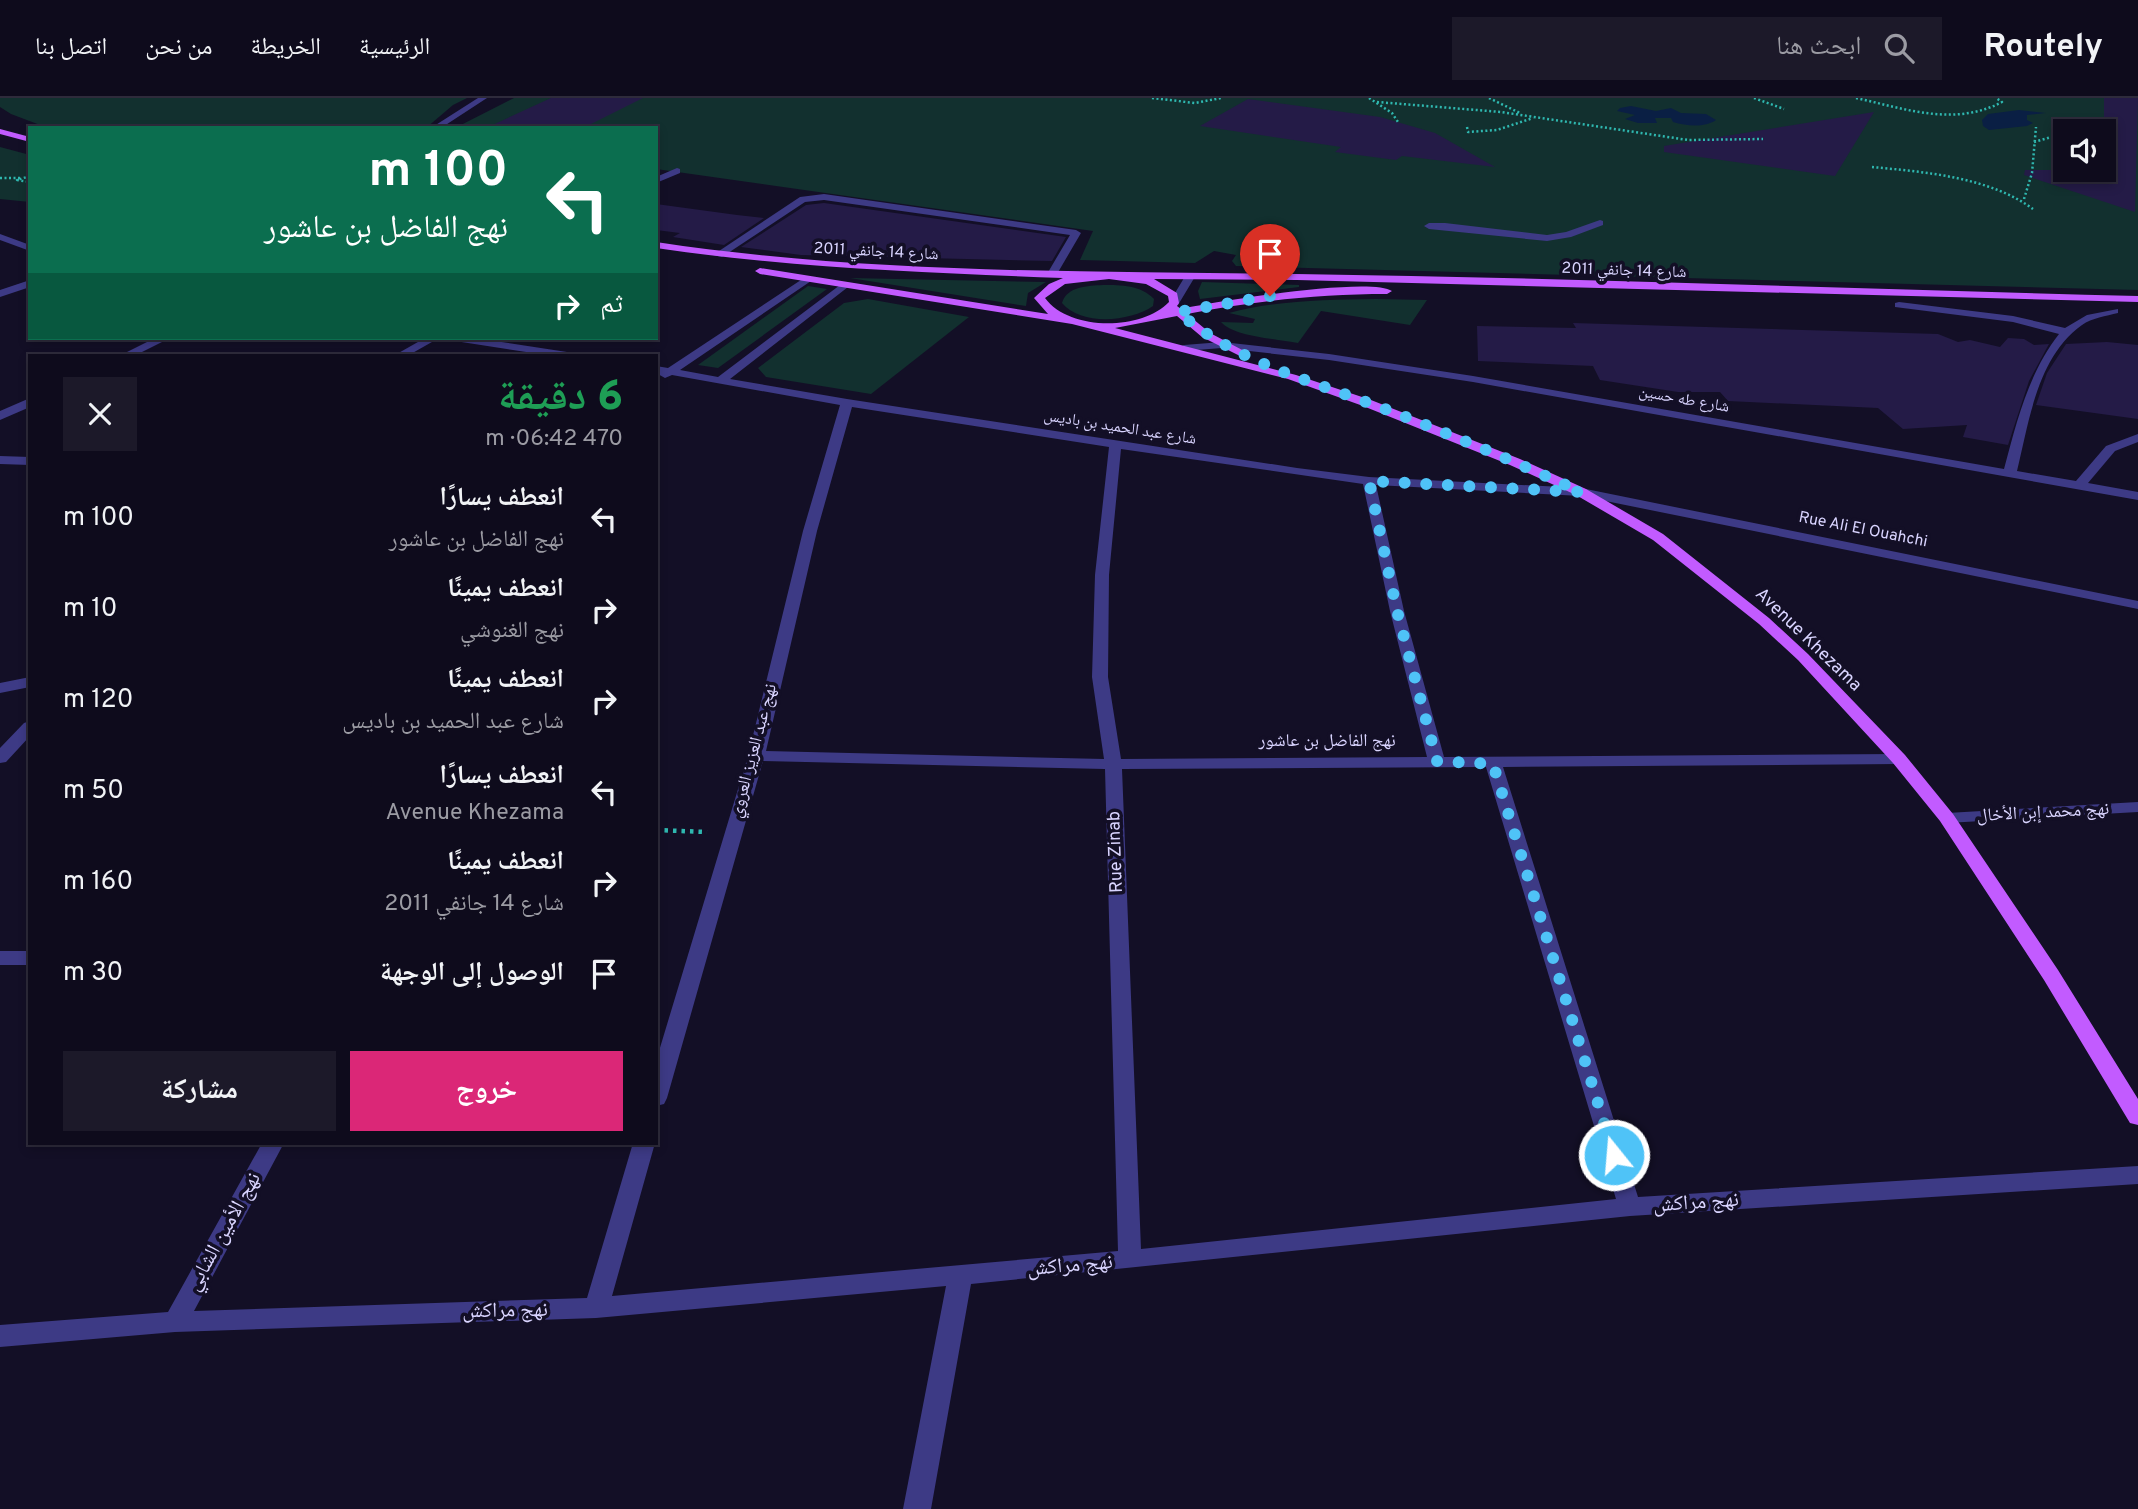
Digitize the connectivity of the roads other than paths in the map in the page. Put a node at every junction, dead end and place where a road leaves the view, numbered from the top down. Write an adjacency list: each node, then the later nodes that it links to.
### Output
1 (483, 98): 2 (street)
2 (438, 126)
3 (0, 131): 4 (main road)
4 (28, 139)
5 (20, 148): 6 (main road)
6 (28, 150)
7 (677, 171): 8 (street)
8 (658, 179)
9 (1600, 223): 10 (street)
10 (1429, 226)
11 (0, 237): 13 (street)
12 (658, 245): 15 (main road, شارع 14 جانفي 2011)
13 (28, 247)
14 (658, 254): 20 (main road, شارع 14 جانفي 2011)
15 (718, 255): 16 (main road, شارع 14 جانفي 2011); 16 (street)
16 (1052, 274): 19 (main road, شارع 14 جانفي 2011)
17 (1109, 275): 18 (main road, شارع 14 جانفي 2011); 19 (main road); 26 (main road, Avenue Khezama)
18 (1191, 275): 24 (main road, شارع 14 جانفي 2011); 26 (street)
19 (1096, 276): 31 (main road)
20 (807, 279): 22 (main road, شارع 14 جانفي 2011); 43 (street)
21 (28, 284): 23 (street)
22 (844, 285): 31 (main road, شارع 14 جانفي 2011); 46 (street)
23 (0, 294)
24 (2138, 299)
25 (1899, 305): 26 (main road, شارع 14 جانفي 2011); 27 (main road, شارع 14 جانفي 2011); 33 (street)
26 (1175, 307): 32 (main road, شارع 14 جانفي 2011); 37 (main road, Avenue Khezama)
27 (2029, 309)
28 (2078, 310): 29 (main road)
29 (2113, 310): 30 (main road); 33 (street)
30 (2138, 310)
31 (1070, 321): 32 (main road, شارع 14 جانفي 2011)
32 (1083, 323): 38 (main road, Avenue Khezama)
33 (2066, 332): 54 (street)
34 (160, 340): 39 (street)
35 (429, 340): 40 (street)
36 (468, 340): 41 (street)
37 (1222, 345): 38 (street, Avenue Khezama); 44 (main road, Avenue Khezama); 54 (street, شارع طه حسين)
38 (1184, 348): 44 (main road, Avenue Khezama)
39 (129, 354)
40 (403, 354)
41 (560, 354)
42 (658, 369): 43 (street, شارع عبد الحميد بن باديس)
43 (670, 372): 45 (street); 46 (street, شارع عبد الحميد بن باديس)
44 (1292, 377): 57 (main road, Avenue Khezama)
45 (658, 380)
46 (721, 380): 48 (street, شارع عبد الحميد بن باديس)
47 (28, 403): 49 (street)
48 (847, 403): 51 (street, شارع عبد الحميد بن باديس); 63 (street, نهج عبد العزيز العروي)
49 (0, 416)
50 (2138, 438): 56 (street)
51 (1115, 445): 55 (street, شارع عبد الحميد بن باديس); 67 (street, Rue Zinab)
52 (0, 460): 53 (street)
53 (28, 461)
54 (2010, 472): 56 (street, شارع طه حسين)
55 (1369, 481): 57 (street, شارع عبد الحميد بن باديس); 66 (street)
56 (2080, 485): 58 (street, شارع طه حسين)
57 (1581, 492): 59 (street, Rue Ali El Ouahchi); 65 (main road, Avenue Khezama)
58 (2138, 496)
59 (2136, 606)
60 (28, 682): 61 (street)
61 (0, 688)
62 (28, 728): 64 (street)
63 (756, 756): 67 (street, نهج الفاضل بن عاشور); 73 (street, نهج عبد العزيز العروي)
64 (0, 758)
65 (1899, 760): 68 (street, نهج الفاضل بن عاشور); 70 (main road, Avenue Khezama)
66 (1437, 761): 67 (street, نهج الفاضل بن عاشور); 68 (street, نهج الفاضل بن عاشور)
67 (1113, 764): 79 (street, Rue Zinab)
68 (1493, 764): 78 (street)
69 (2138, 807): 70 (street, نهج محمد إبن الأخال)
70 (1947, 818): 74 (main road, Avenue Khezama)
71 (28, 957): 72 (street)
72 (0, 958)
73 (658, 1091)
74 (2138, 1118)
75 (272, 1145): 82 (street, نهج الأمين الشابي)
76 (643, 1145): 81 (street)
77 (2138, 1175): 78 (street, نهج مراكش)
78 (1630, 1207): 79 (street, نهج مراكش)
79 (1130, 1261): 80 (street, نهج مراكش)
80 (960, 1276): 81 (street, نهج مراكش); 84 (street)
81 (596, 1308): 82 (street, نهج مراكش)
82 (175, 1322): 83 (street, نهج مراكش)
83 (0, 1336)
84 (918, 1509)

